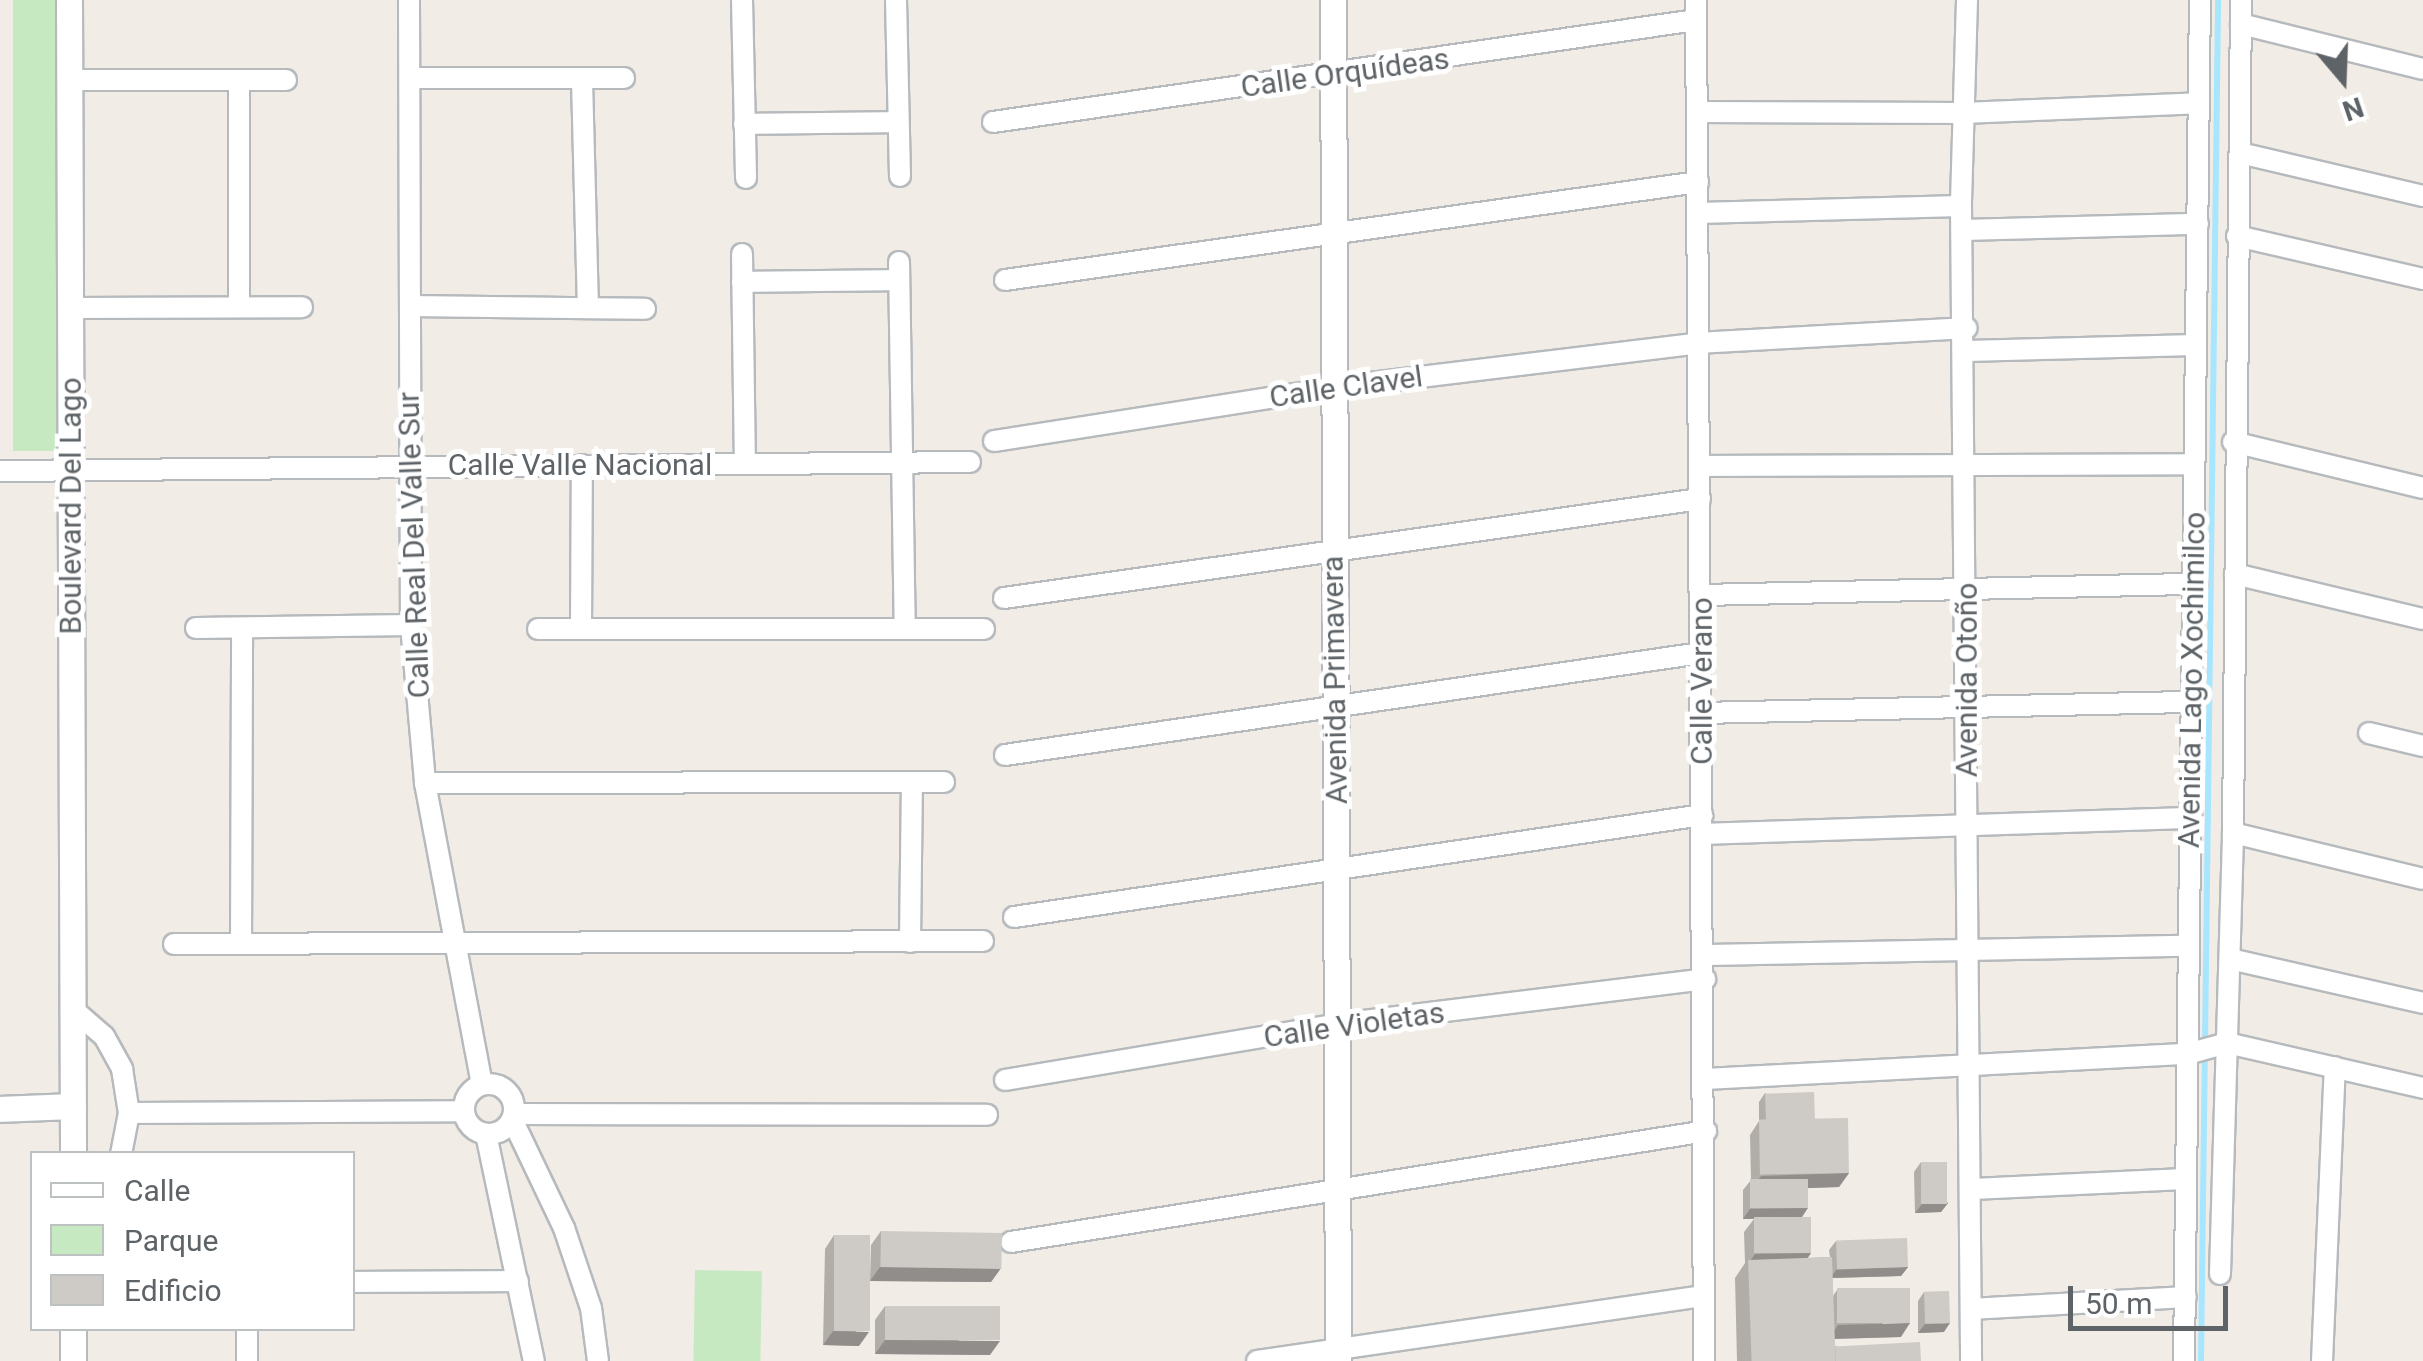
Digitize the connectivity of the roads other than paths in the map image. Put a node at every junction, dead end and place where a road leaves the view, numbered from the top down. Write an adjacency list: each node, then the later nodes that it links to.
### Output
1 (69, 0): 15 (street, Boulevard Del Lago)
2 (409, 0): 13 (street, Calle Real Del Valle Sur)
3 (742, 0): 24 (street)
4 (896, 0): 22 (street)
5 (1333, 0): 12 (street, Avenida Primavera)
6 (1966, 0): 21 (street, Avenida Otoño)
7 (2200, 0): 19 (street, Avenida Lago Xochimilco)
8 (2240, 0): 10 (street, Avenida Lago Xochimilco)
9 (1696, 10): 12 (street, Calle Orquídeas); 20 (street, Calle Verano)
10 (2241, 24): 11 (street); 25 (street, Avenida Lago Xochimilco)
11 (2423, 68)
12 (1336, 76): 23 (street, Calle Orquídeas); 33 (street, Avenida Primavera)
13 (411, 78): 18 (street); 41 (street, Calle Real Del Valle Sur)
14 (624, 78): 18 (street)
15 (71, 80): 16 (street); 43 (street, Boulevard Del Lago)
16 (239, 80): 17 (street); 40 (street)
17 (286, 80)
18 (582, 80): 44 (street)
19 (2199, 103): 21 (street); 32 (street, Avenida Lago Xochimilco)
20 (1697, 112): 21 (street); 28 (street, Calle Verano)
21 (1964, 113): 30 (street, Avenida Otoño)
22 (898, 122): 24 (street); 26 (street)
23 (993, 122)
24 (744, 124): 27 (street)
25 (2240, 153): 29 (street); 35 (street, Avenida Lago Xochimilco)
26 (900, 176)
27 (746, 178)
28 (1698, 182): 31 (street, Calle Verano); 33 (street)
29 (2423, 196)
30 (1961, 206): 31 (street); 34 (street, Avenida Otoño)
31 (1698, 212): 47 (street, Calle Verano)
32 (2198, 224): 34 (street); 48 (street, Avenida Lago Xochimilco)
33 (1336, 229): 38 (street); 50 (street, Avenida Primavera)
34 (1963, 230): 46 (street, Avenida Otoño)
35 (2237, 236): 37 (street); 52 (street, Avenida Lago Xochimilco)
36 (742, 254): 39 (street)
37 (2423, 279)
38 (1005, 280)
39 (742, 282): 55 (street); 56 (street)
40 (239, 306): 42 (street); 43 (street)
41 (410, 306): 44 (street); 59 (street, Calle Real Del Valle Sur)
42 (302, 307)
43 (69, 308): 61 (street, Boulevard Del Lago)
44 (588, 308): 45 (street)
45 (644, 309)
46 (1967, 328): 47 (street, Calle Clavel); 49 (street, Avenida Otoño)
47 (1698, 342): 50 (street, Calle Clavel); 60 (street, Calle Verano)
48 (2194, 345): 49 (street); 57 (street, Avenida Lago Xochimilco)
49 (1967, 350): 54 (street, Avenida Otoño)
50 (1337, 387): 51 (street, Calle Clavel); 65 (street, Avenida Primavera)
51 (994, 440)
52 (2232, 442): 63 (street); 66 (street, Avenida Lago Xochimilco)
53 (970, 462): 56 (street, Calle Valle Nacional)
54 (1965, 463): 57 (street); 60 (street); 68 (street, Avenida Otoño)
55 (744, 464): 56 (street, Calle Valle Nacional); 58 (street, Calle Valle Nacional)
56 (900, 464): 75 (street)
57 (2193, 464): 67 (street, Avenida Lago Xochimilco)
58 (582, 465): 59 (street, Calle Valle Nacional); 76 (street)
59 (407, 466): 61 (street, Calle Valle Nacional); 72 (street, Calle Real Del Valle Sur)
60 (1701, 466): 64 (street, Calle Verano)
61 (70, 468): 62 (street, Calle Valle Nacional); 108 (street, Boulevard Del Lago)
62 (0, 470)
63 (2423, 488)
64 (1700, 499): 65 (street); 69 (street, Calle Verano)
65 (1333, 548): 70 (street); 82 (street, Avenida Primavera)
66 (2235, 574): 71 (street); 93 (street, Avenida Lago Xochimilco)
67 (2196, 584): 68 (street); 80 (street, Avenida Lago Xochimilco)
68 (1966, 586): 69 (street); 81 (street, Avenida Otoño)
69 (1702, 594): 79 (street, Calle Verano)
70 (1004, 598)
71 (2423, 619)
72 (411, 625): 74 (street); 89 (street, Calle Real Del Valle Sur)
73 (196, 628): 74 (street)
74 (242, 628): 101 (street)
75 (905, 628): 76 (street); 77 (street)
76 (582, 629): 78 (street)
77 (984, 629)
78 (538, 630)
79 (1701, 653): 82 (street); 83 (street, Calle Verano)
80 (2195, 702): 81 (street); 90 (street, Avenida Lago Xochimilco)
81 (1967, 705): 83 (street); 91 (street, Avenida Otoño)
82 (1335, 706): 86 (street); 94 (street, Avenida Primavera)
83 (1701, 713): 92 (street, Calle Verano)
84 (2369, 733): 85 (street)
85 (2423, 746)
86 (1004, 754)
87 (912, 782): 88 (street); 89 (street); 98 (street)
88 (944, 782)
89 (425, 783): 99 (street, Calle Real Del Valle Sur)
90 (2192, 818): 91 (street); 103 (street, Avenida Lago Xochimilco)
91 (1968, 822): 92 (street); 102 (street, Avenida Otoño)
92 (1703, 825): 94 (street); 104 (street, Calle Verano)
93 (2232, 833): 95 (street); 105 (street, Avenida Lago Xochimilco)
94 (1338, 871): 96 (street); 109 (street, Avenida Primavera)
95 (2423, 879)
96 (1014, 916)
97 (983, 941): 98 (street)
98 (910, 942): 99 (street)
99 (455, 943): 101 (street); 115 (street, Calle Real Del Valle Sur)
100 (174, 944): 101 (street)
101 (241, 944)
102 (1972, 946): 103 (street); 104 (street); 112 (street, Avenida Otoño)
103 (2188, 946): 110 (street, Avenida Lago Xochimilco)
104 (1705, 954): 106 (street, Calle Verano)
105 (2230, 959): 107 (street); 110 (street, Avenida Lago Xochimilco)
106 (1705, 980): 109 (street, Calle Violetas); 113 (street, Calle Verano)
107 (2423, 1003)
108 (75, 1011): 117 (street, Boulevard Del Lago); 120 (street)
109 (1339, 1024): 114 (street, Calle Violetas); 129 (street, Avenida Primavera)
110 (2207, 1048): 111 (street); 112 (street); 127 (street, Avenida Lago Xochimilco); 131 (street, Avenida Lago Xochimilco)
111 (2335, 1067): 116 (street); 148 (street)
112 (1972, 1068): 113 (street); 128 (street, Avenida Otoño)
113 (1706, 1079): 123 (street, Calle Verano)
114 (1005, 1080)
115 (482, 1084): 119 (street); 122 (street)
116 (2423, 1088)
117 (73, 1106): 118 (street); 125 (street, Boulevard Del Lago)
118 (0, 1109)
119 (463, 1112): 120 (street); 124 (street)
120 (129, 1113): 126 (street)
121 (986, 1115): 122 (street)
122 (513, 1117): 124 (street); 143 (street)
123 (1706, 1131): 129 (street); 134 (street, Calle Verano)
124 (486, 1134): 132 (street)
125 (73, 1151)
126 (121, 1151)
127 (2185, 1178): 128 (street); 135 (street, Avenida Lago Xochimilco)
128 (1972, 1189): 136 (street, Avenida Otoño)
129 (1337, 1191): 130 (street); 139 (street, Avenida Primavera)
130 (1011, 1242)
131 (2220, 1274)
132 (518, 1281): 133 (street); 142 (street)
133 (355, 1282)
134 (1702, 1296): 139 (street); 145 (street, Calle Verano)
135 (2186, 1296): 136 (street); 147 (street, Avenida Lago Xochimilco)
136 (1971, 1308): 146 (street, Avenida Otoño)
137 (74, 1331): 140 (street)
138 (247, 1331): 141 (street)
139 (1338, 1355): 144 (street)
140 (74, 1361)
141 (246, 1361)
142 (534, 1361)
143 (598, 1361)
144 (1256, 1361)
145 (1704, 1361)
146 (1970, 1361)
147 (2184, 1361)
148 (2322, 1361)

